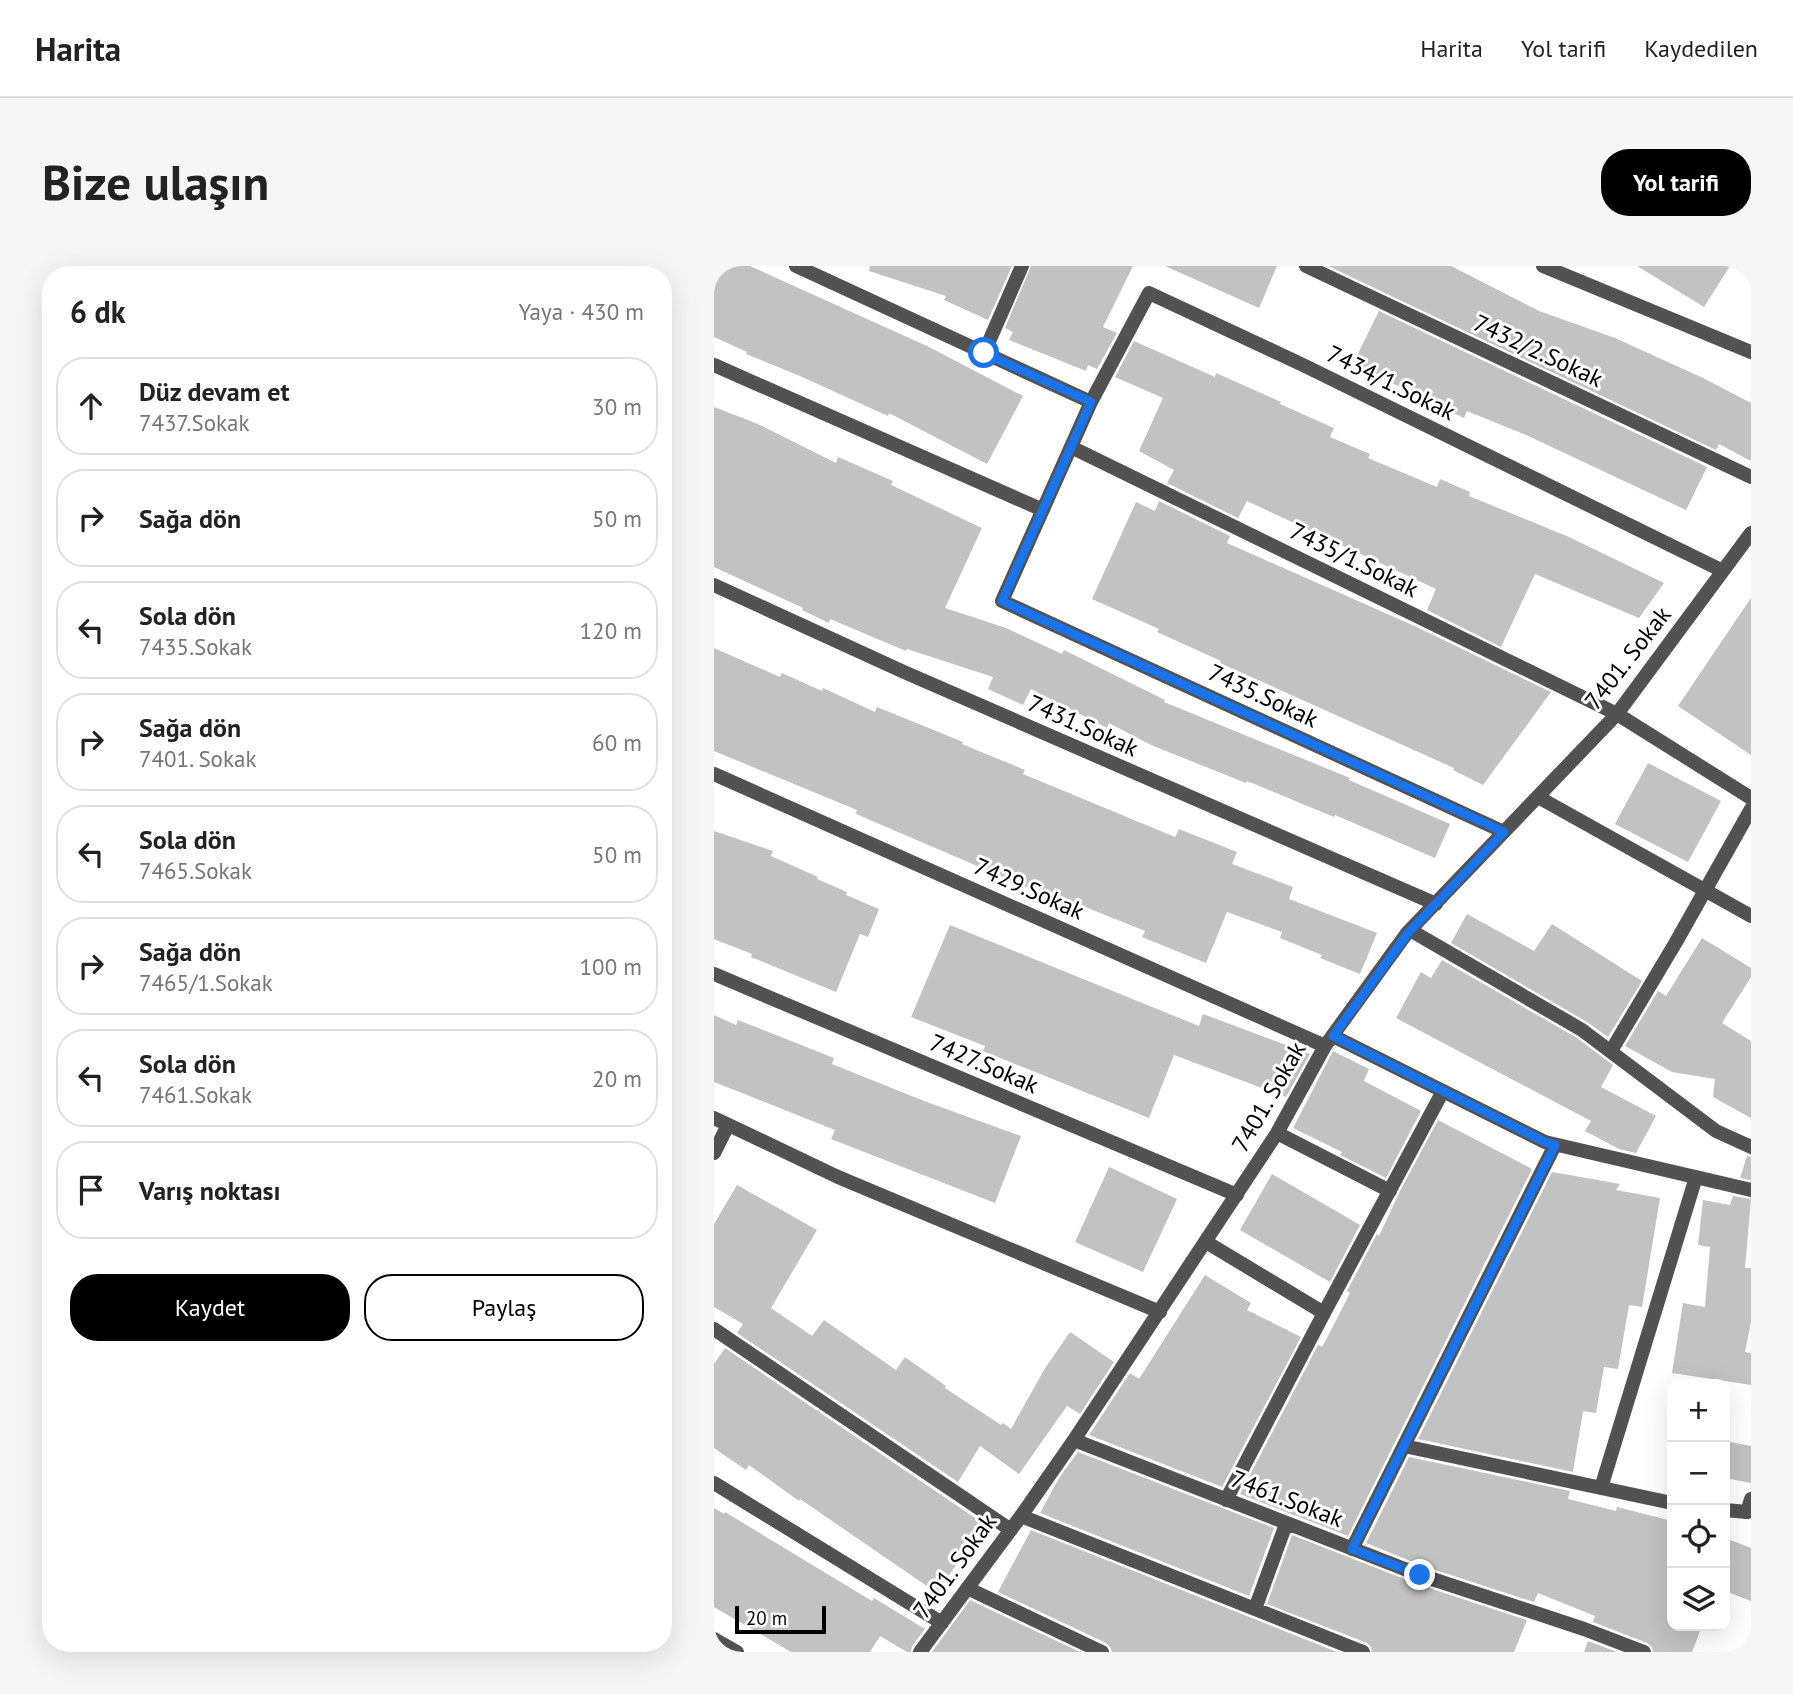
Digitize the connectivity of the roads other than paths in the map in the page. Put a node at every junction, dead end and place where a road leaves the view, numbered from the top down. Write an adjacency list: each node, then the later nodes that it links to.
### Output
1 (796, 266): 6 (street)
2 (1022, 266): 6 (street)
3 (1306, 266): 10 (street, 7432/2.Sokak)
4 (1543, 266): 5 (street)
5 (1751, 352)
6 (984, 353): 8 (street)
7 (714, 365): 11 (street)
8 (1091, 402): 9 (street); 13 (street, 7434/1.Sokak)
9 (1071, 447): 11 (street); 15 (street, 7435/1.Sokak)
10 (1751, 477)
11 (1043, 510): 20 (street, 7435.Sokak)
12 (1751, 533): 13 (street, 7401. Sokak)
13 (1723, 571): 15 (street, 7401. Sokak)
14 (714, 584): 22 (street, 7431.Sokak)
15 (1616, 714): 17 (street, 7401. Sokak); 18 (street, 7435/1.Sokak)
16 (714, 774): 26 (street, 7429.Sokak)
17 (1538, 797): 20 (street, 7401. Sokak); 21 (street)
18 (1751, 798)
19 (1751, 809): 21 (street)
20 (1504, 832): 22 (street, 7401. Sokak)
21 (1705, 891): 23 (street); 27 (street)
22 (1436, 904): 24 (street, 7401. Sokak)
23 (1751, 916)
24 (1410, 930): 26 (street, 7401. Sokak); 27 (street)
25 (714, 974): 37 (street, 7427.Sokak)
26 (1329, 1041): 28 (street, 7429.Sokak); 30 (street, 7401. Sokak)
27 (1611, 1051): 32 (street)
28 (1443, 1091): 31 (street, 7429.Sokak); 35 (street)
29 (721, 1122): 33 (street); 39 (street)
30 (1277, 1133): 35 (street); 37 (street, 7401. Sokak)
31 (1555, 1145): 34 (street, 7429.Sokak); 43 (street)
32 (1751, 1147)
33 (714, 1153)
34 (1696, 1178): 36 (street, 7429.Sokak); 45 (street)
35 (1390, 1191): 40 (street)
36 (1751, 1191)
37 (1237, 1195): 38 (street, 7401. Sokak)
38 (1206, 1242): 39 (street, 7401. Sokak); 40 (street)
39 (1160, 1312): 42 (street, 7401. Sokak)
40 (1324, 1313): 46 (street)
41 (714, 1329): 52 (street)
42 (1074, 1440): 46 (street, 7461.Sokak); 50 (street, 7401. Sokak)
43 (1404, 1446): 45 (street); 53 (street)
44 (714, 1483): 56 (street)
45 (1601, 1488): 47 (street)
46 (1226, 1500): 51 (street, 7461.Sokak)
47 (1667, 1502)
48 (1750, 1507): 49 (street)
49 (1730, 1509)
50 (1021, 1516): 52 (street, 7401. Sokak); 55 (street)
51 (1286, 1524): 53 (street, 7461.Sokak); 55 (street)
52 (1011, 1530): 54 (street, 7401. Sokak)
53 (1352, 1549): 62 (street, 7461.Sokak)
54 (968, 1588): 56 (street, 7401. Sokak); 60 (street)
55 (1255, 1609): 61 (street)
56 (942, 1623): 59 (street, 7401. Sokak)
57 (714, 1639): 58 (street)
58 (737, 1652)
59 (920, 1652)
60 (1102, 1652)
61 (1363, 1652)
62 (1644, 1652)

